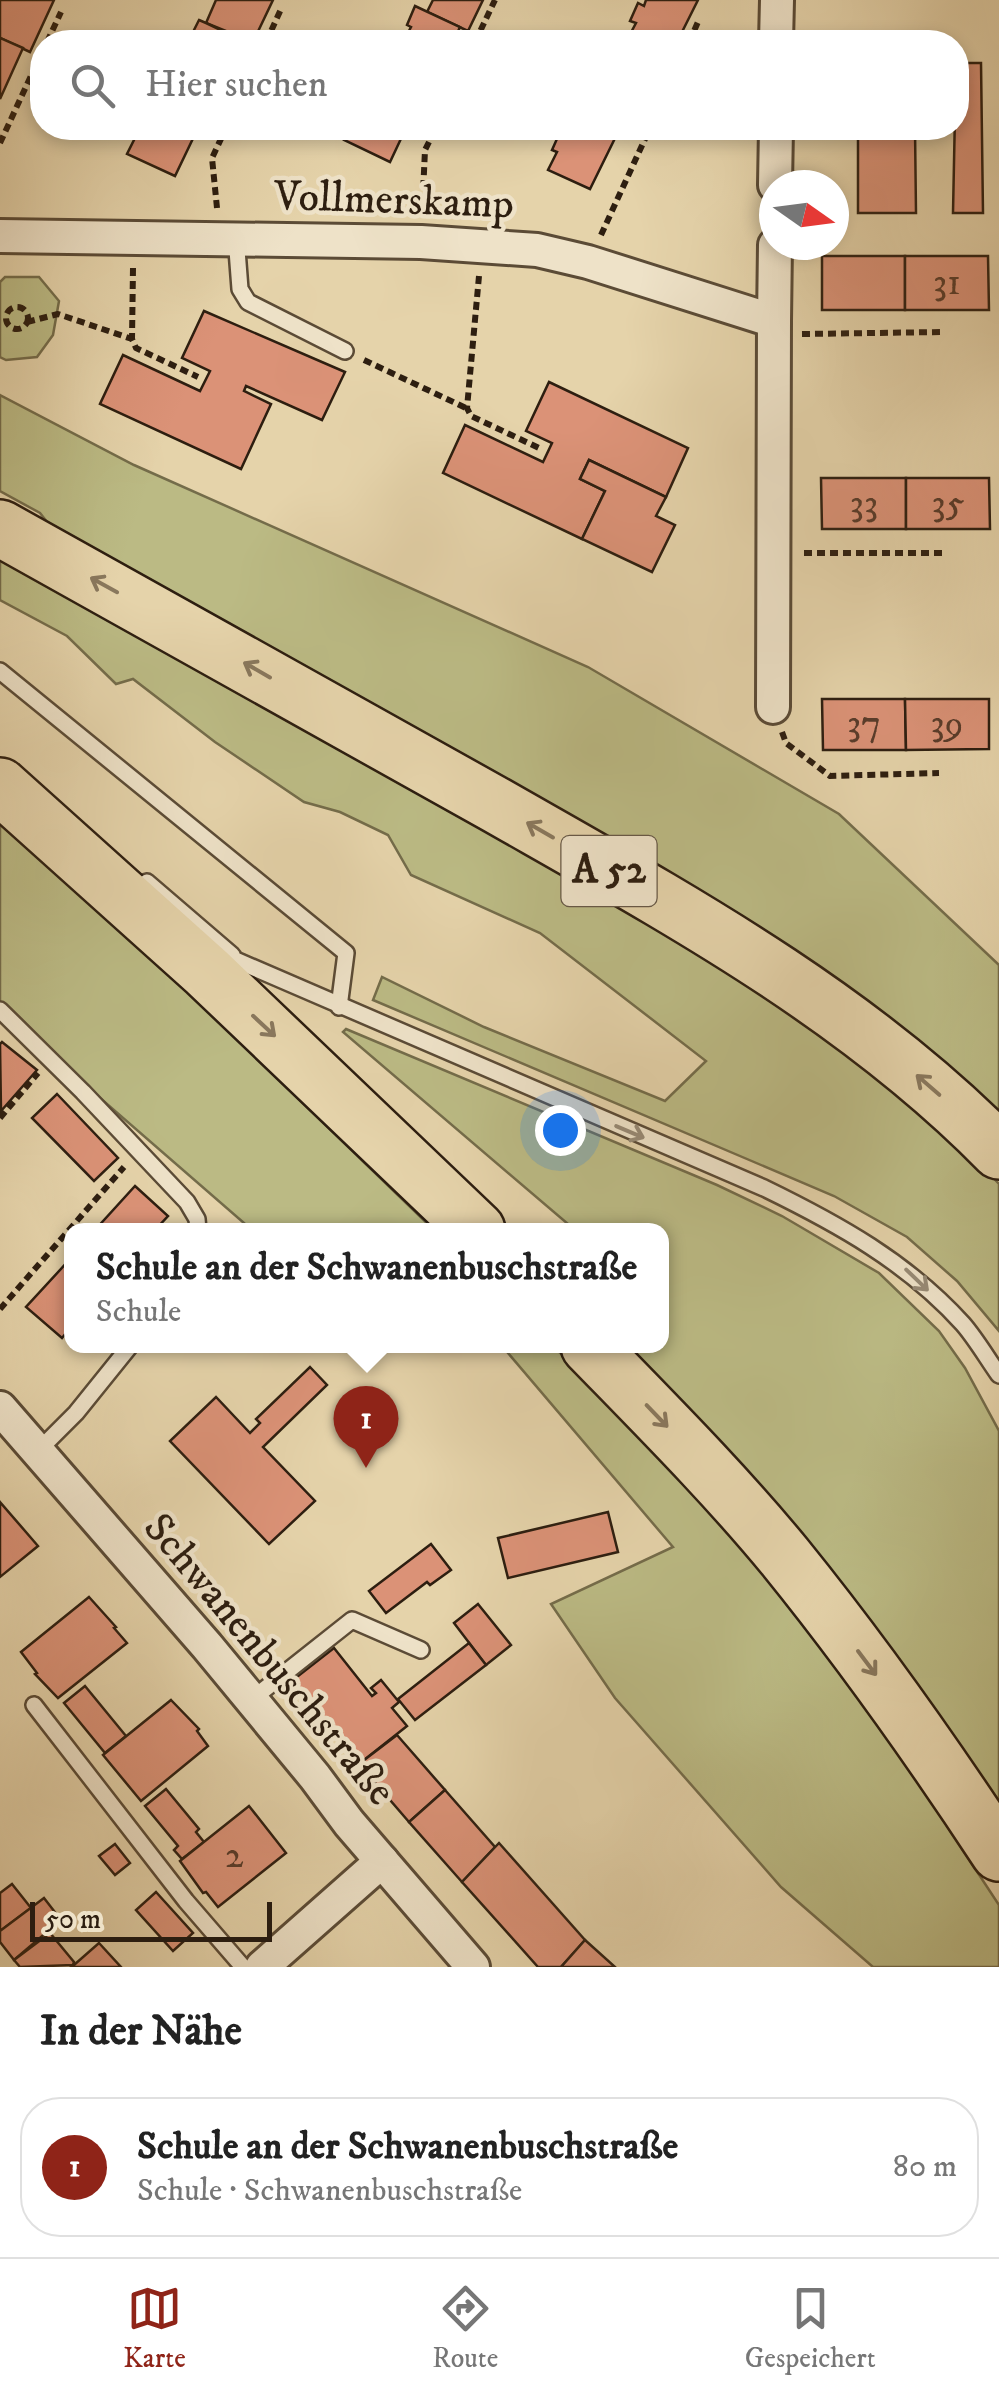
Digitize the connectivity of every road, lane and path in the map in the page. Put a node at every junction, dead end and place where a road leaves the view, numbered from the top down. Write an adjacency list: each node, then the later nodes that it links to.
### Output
1 (495, 0): 8 (path)
2 (777, 0): 10 (street)
3 (282, 7): 7 (path)
4 (61, 12): 6 (path)
5 (698, 22): 9 (path)
6 (53, 30)
7 (271, 30)
8 (481, 30)
9 (694, 30)
10 (776, 30)
11 (30, 78): 16 (path)
12 (220, 140): 18 (path)
13 (430, 140): 19 (path)
14 (644, 140): 25 (path)
15 (776, 140): 17 (street)
16 (0, 143)
17 (776, 170)
18 (215, 193)
19 (422, 200)
20 (0, 236): 21 (street, Vollmerskamp)
21 (133, 236): 22 (street, Vollmerskamp); 31 (path)
22 (236, 238): 23 (street, Vollmerskamp); 32 (lane)
23 (482, 245): 25 (street, Vollmerskamp); 34 (path)
24 (775, 260): 29 (street)
25 (588, 262): 29 (street, Vollmerskamp)
26 (27, 322): 27 (path); 27 (path); 31 (path)
27 (11, 327): 28 (path)
28 (0, 328)
29 (774, 328): 30 (path); 38 (street)
30 (941, 332)
31 (132, 339): 33 (path)
32 (345, 351): 34 (path)
33 (198, 378)
34 (467, 408): 35 (path)
35 (539, 448)
36 (0, 528): 50 (highway, A 52, one-way to 36)
37 (943, 553): 38 (path)
38 (773, 554): 40 (street)
39 (0, 671): 45 (lane)
40 (773, 708): 41 (path)
41 (938, 773)
42 (0, 786): 43 (highway)
43 (136, 890): 44 (lane); 44 (lane); 53 (highway, one-way to 53)
44 (246, 967): 45 (lane)
45 (339, 1007): 58 (lane, one-way to 58)
46 (0, 1010): 47 (lane)
47 (50, 1059): 48 (path); 49 (lane)
48 (0, 1118)
49 (139, 1150): 51 (path); 52 (lane)
50 (999, 1151)
51 (75, 1223)
52 (197, 1223)
53 (471, 1223)
54 (64, 1236): 55 (path)
55 (0, 1309)
56 (124, 1353): 60 (lane)
57 (596, 1353): 64 (highway, one-way to 64)
58 (999, 1375)
59 (0, 1408): 60 (street, Schwanenbuschstraße)
60 (38, 1451): 62 (street, Schwanenbuschstraße)
61 (421, 1650): 62 (lane)
62 (252, 1700): 65 (street, Schwanenbuschstraße)
63 (34, 1705): 66 (lane)
64 (999, 1853)
65 (382, 1861): 67 (street); 68 (street, Schwanenbuschstraße)
66 (243, 1967)
67 (262, 1967)
68 (473, 1967)

